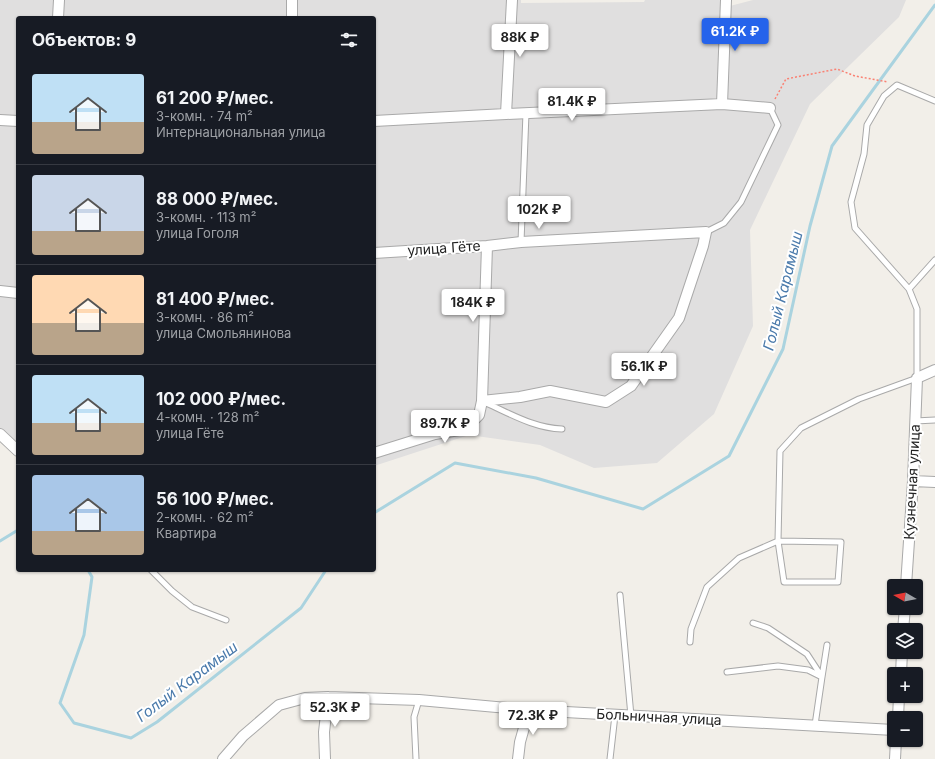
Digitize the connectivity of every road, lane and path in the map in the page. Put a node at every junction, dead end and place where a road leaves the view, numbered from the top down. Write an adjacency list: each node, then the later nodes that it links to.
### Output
1 (59, 0): 5 (street)
2 (292, 0): 6 (street)
3 (512, 0): 12 (street)
4 (726, 0): 9 (street)
5 (58, 16)
6 (292, 16)
7 (891, 83): 10 (path)
8 (935, 101): 21 (lane)
9 (722, 104): 10 (street); 11 (street)
10 (770, 108): 16 (lane)
11 (526, 113): 12 (street); 17 (lane)
12 (506, 114): 14 (street)
13 (0, 120): 15 (street)
14 (376, 121)
15 (16, 122)
16 (706, 232): 17 (street, улица Гёте); 26 (street)
17 (521, 242): 18 (street, улица Гёте)
18 (487, 246): 19 (street, улица Гёте); 26 (street)
19 (376, 253)
20 (935, 260): 21 (lane)
21 (909, 289): 25 (lane)
22 (0, 291): 23 (street)
23 (16, 292)
24 (935, 370): 25 (street)
25 (917, 378): 27 (street, Кузнечная улица); 35 (lane)
26 (482, 401): 29 (lane); 32 (street)
27 (915, 420): 28 (lane); 33 (street, Кузнечная улица)
28 (935, 420)
29 (562, 429)
30 (0, 434): 31 (street)
31 (16, 448)
32 (376, 451)
33 (913, 481): 34 (street); 37 (street, Кузнечная улица)
34 (935, 482)
35 (778, 541): 35 (lane); 41 (lane)
36 (153, 572): 39 (lane)
37 (906, 579)
38 (620, 595): 49 (lane)
39 (226, 620)
40 (753, 623): 44 (lane)
41 (690, 642)
42 (827, 645): 44 (lane)
43 (727, 672): 44 (lane)
44 (822, 677): 50 (lane)
45 (328, 697): 46 (street, Больничная улица); 53 (street, Больничная улица); 54 (street)
46 (419, 700): 47 (street, Больничная улица); 55 (lane)
47 (529, 710): 48 (street, Больничная улица); 56 (street)
48 (615, 715): 49 (street, Больничная улица); 57 (lane)
49 (631, 716): 50 (street, Больничная улица)
50 (815, 725): 51 (street, Больничная улица)
51 (887, 730)
52 (896, 747): 58 (street)
53 (223, 759)
54 (325, 759)
55 (416, 759)
56 (518, 759)
57 (610, 759)
58 (896, 759)

